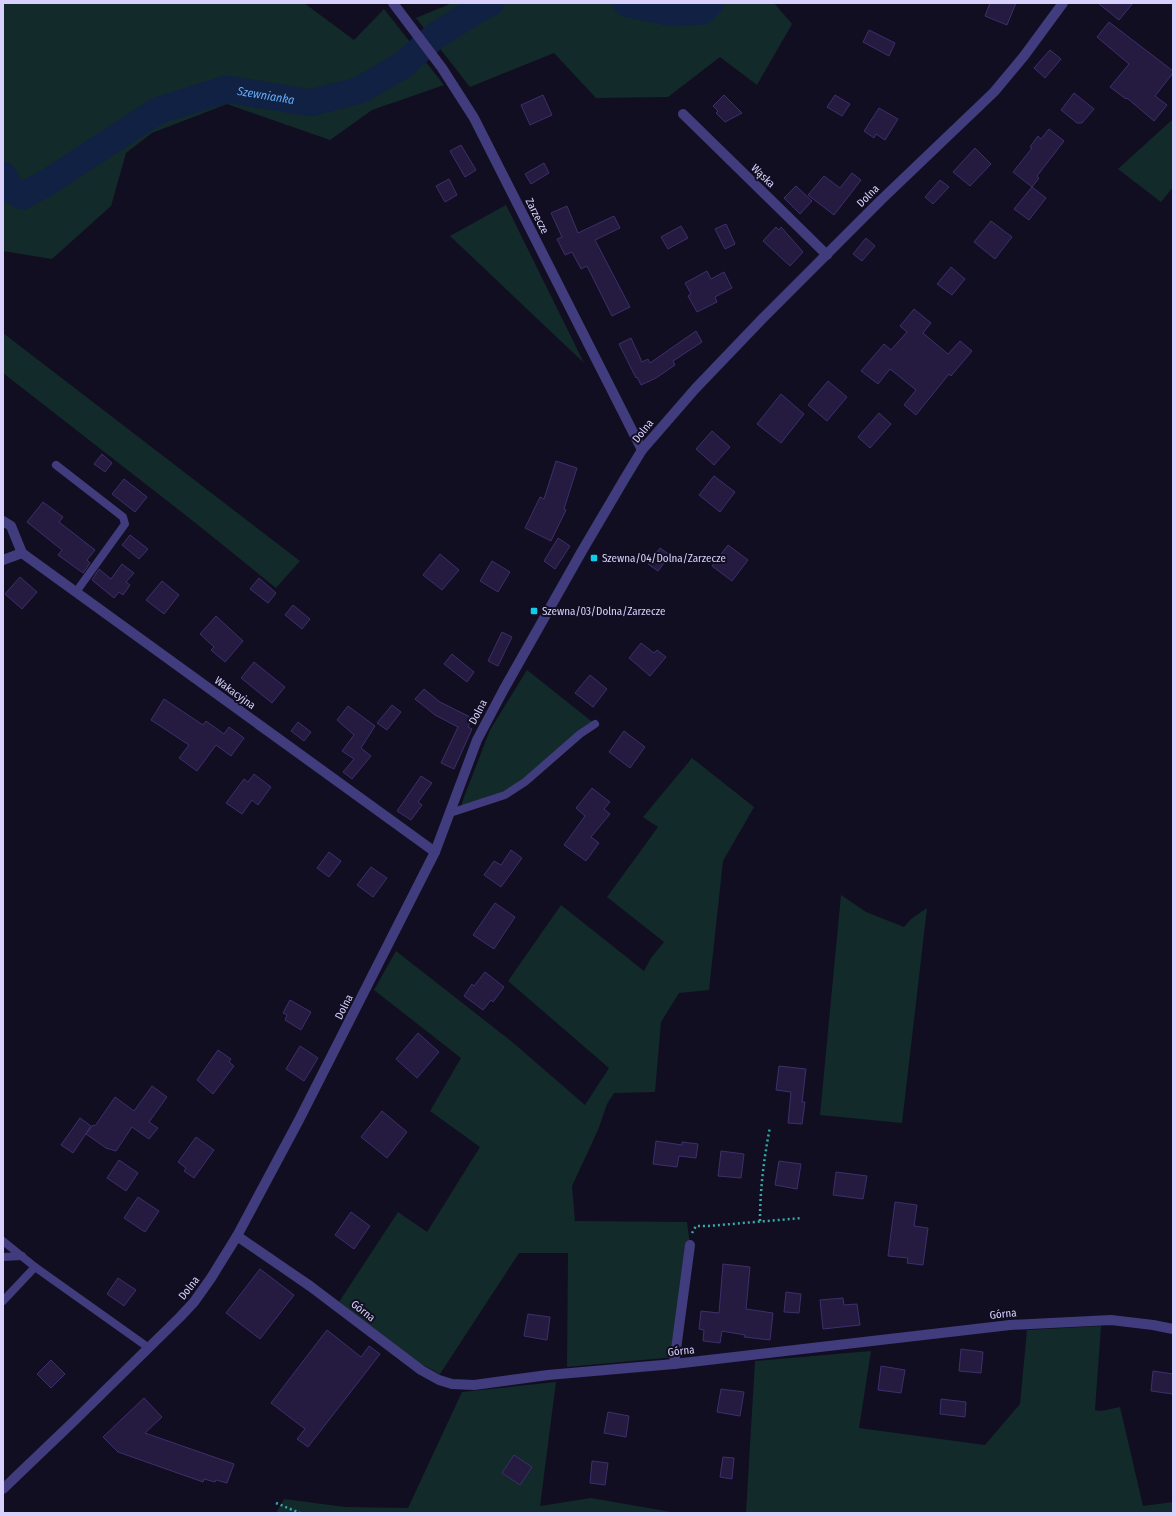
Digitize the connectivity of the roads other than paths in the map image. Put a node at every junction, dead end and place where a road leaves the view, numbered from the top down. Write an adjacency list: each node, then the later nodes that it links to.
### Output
1 (393, 3): 5 (street, Zarzecze)
2 (1063, 3): 4 (street, Dolna)
3 (683, 114): 4 (street, Wąska)
4 (827, 255): 5 (street, Dolna)
5 (642, 450): 12 (street, Dolna)
6 (56, 465): 10 (lane)
7 (3, 522): 8 (street)
8 (22, 553): 9 (street); 10 (street, Wakacyjna)
9 (3, 560)
10 (76, 592): 13 (street, Wakacyjna)
11 (595, 724): 12 (lane)
12 (450, 813): 13 (street, Dolna)
13 (435, 852): 14 (street, Dolna)
14 (237, 1236): 22 (street, Dolna); 23 (street, Górna)
15 (3, 1241): 17 (lane)
16 (690, 1245): 23 (street)
17 (22, 1256): 18 (lane); 19 (lane)
18 (3, 1257)
19 (35, 1267): 20 (lane); 22 (lane)
20 (3, 1301)
21 (1173, 1329): 23 (street, Górna)
22 (149, 1348): 24 (street, Dolna)
23 (674, 1364)
24 (3, 1489)

